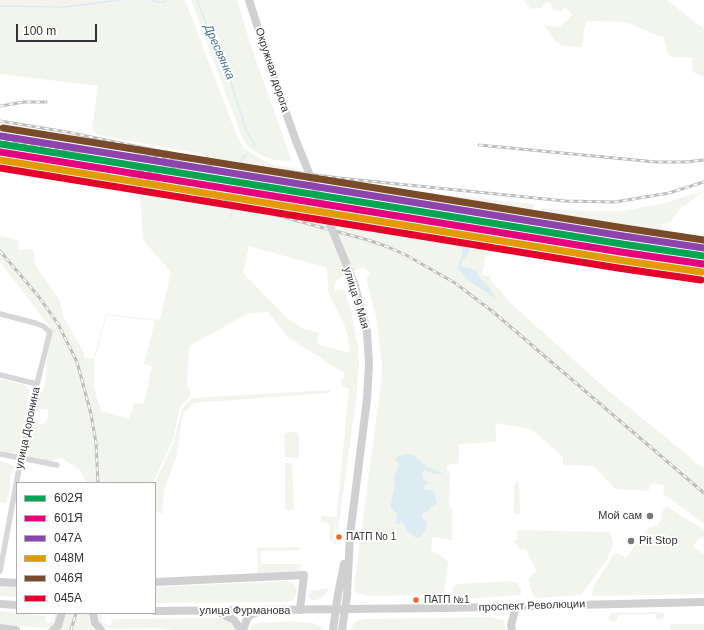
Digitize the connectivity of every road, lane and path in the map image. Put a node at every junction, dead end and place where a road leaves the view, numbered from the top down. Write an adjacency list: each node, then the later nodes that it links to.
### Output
1 (249, 0): 2 (main road, Окружная дорога)
2 (296, 140): 11 (main road, улица 9 Мая, bridge)
3 (0, 314): 5 (street, улица Доронина)
4 (0, 375): 5 (street)
5 (36, 384): 7 (street, улица Доронина)
6 (0, 454): 7 (street)
7 (21, 458): 8 (street); 9 (street, улица Доронина)
8 (57, 465)
9 (17, 482)
10 (16, 485): 12 (street, улица Доронина)
11 (350, 535): 21 (main road, улица 9 Мая); 22 (main road, улица 9 Мая)
12 (0, 571)
13 (0, 582): 15 (main road)
14 (156, 582): 20 (main road)
15 (16, 583)
16 (704, 602): 19 (main road, проспект Революции)
17 (0, 604): 18 (main road)
18 (16, 605)
19 (516, 607): 22 (main road, проспект Революции); 35 (main road)
20 (300, 610): 21 (main road, улица Фурманова); 25 (main road, улица Фурманова)
21 (336, 610): 22 (main road, проспект Революции); 33 (main road, улица 9 Мая)
22 (345, 610): 34 (main road, улица 9 Мая)
23 (156, 611): 24 (main road, улица Фурманова)
24 (211, 611): 25 (main road, улица Фурманова); 32 (main road)
25 (261, 611): 32 (main road)
26 (62, 614): 30 (main road)
27 (93, 614): 31 (main road)
28 (0, 628): 29 (main road)
29 (16, 630)
30 (53, 630)
31 (101, 630)
32 (242, 630)
33 (334, 630)
34 (342, 630)
35 (512, 630)

